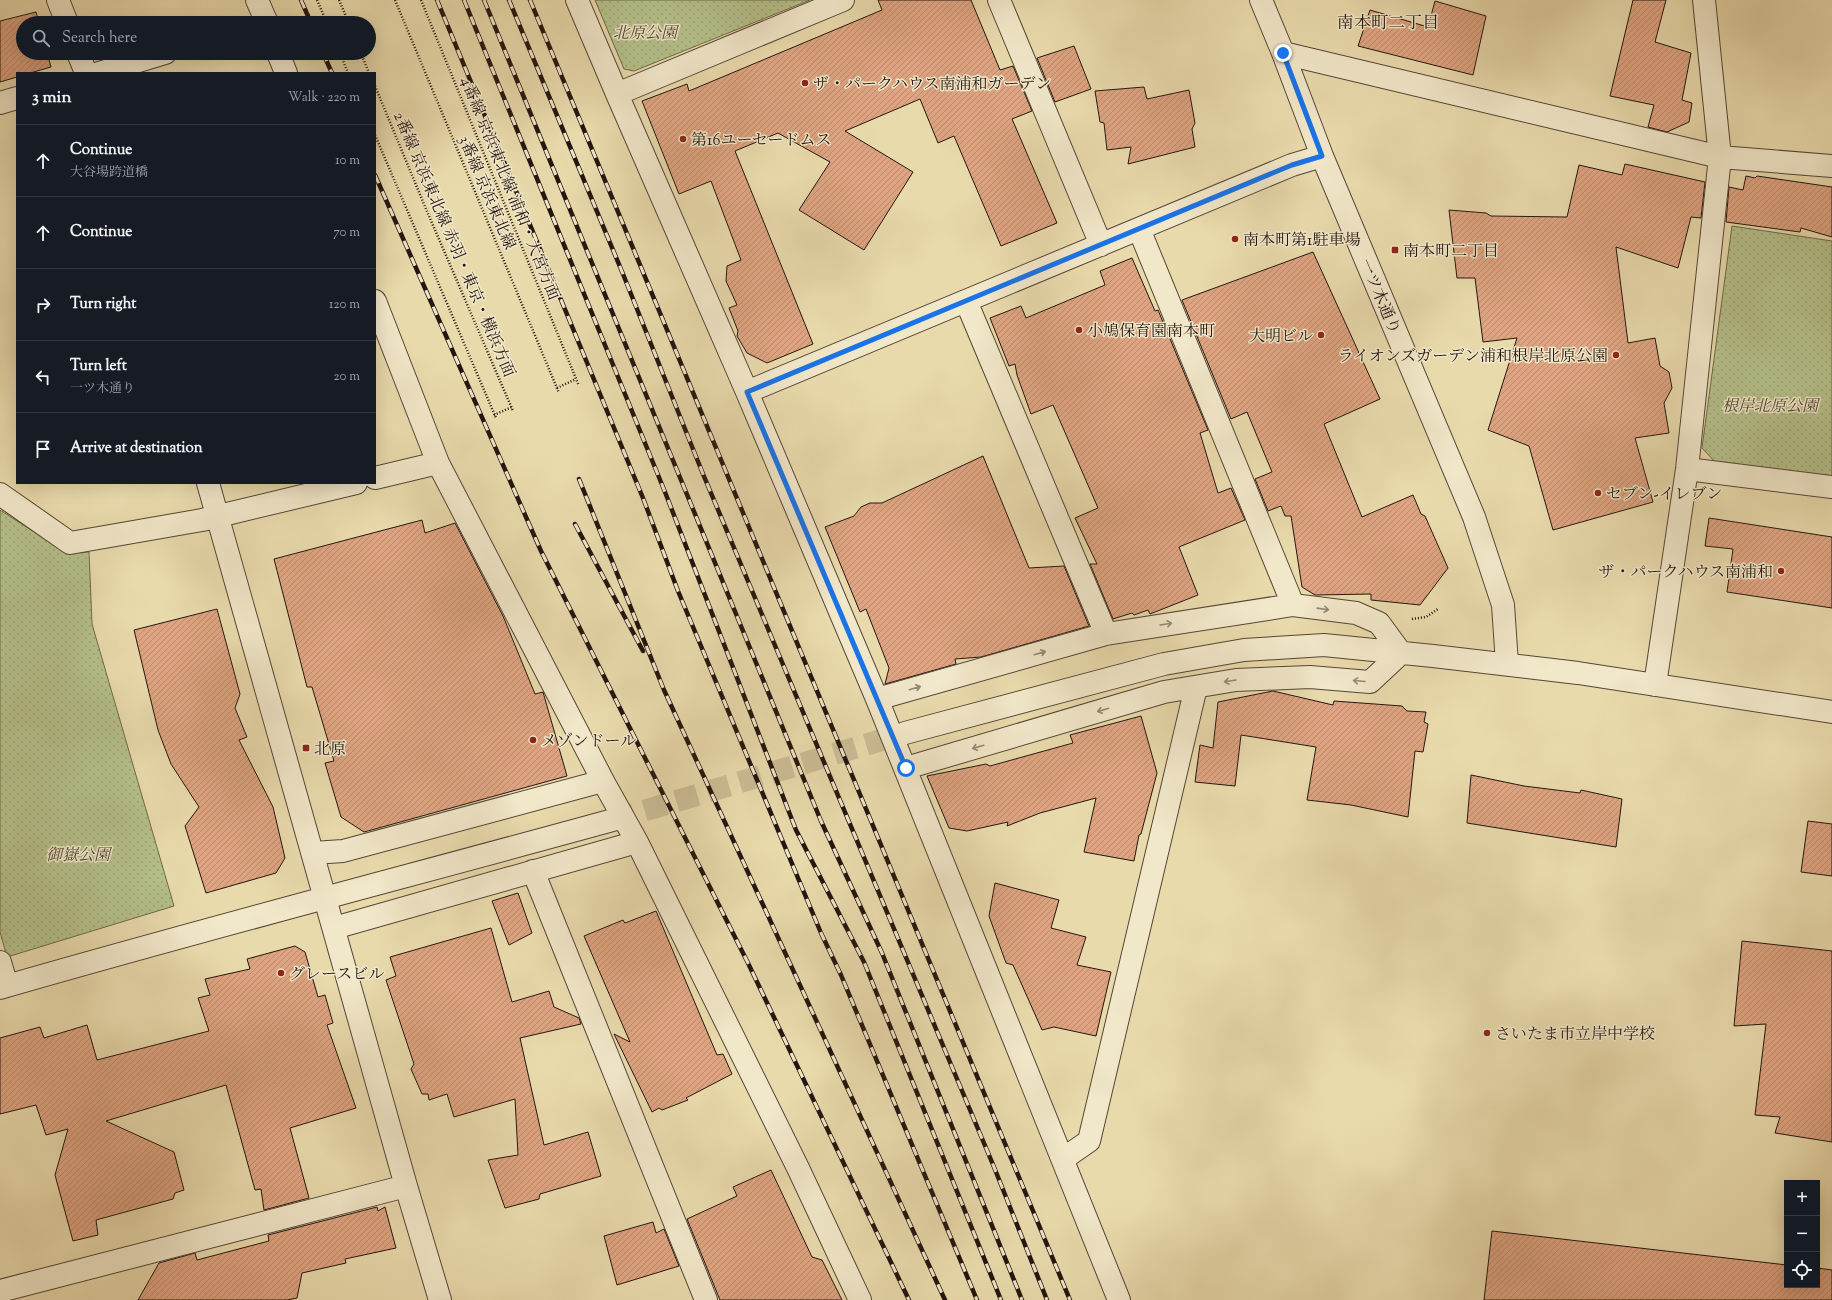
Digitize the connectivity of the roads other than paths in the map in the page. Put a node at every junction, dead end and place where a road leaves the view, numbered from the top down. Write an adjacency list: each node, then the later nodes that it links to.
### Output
1 (58, 0): 8 (street)
2 (257, 0): 9 (street)
3 (577, 0): 17 (street)
4 (844, 0): 17 (street)
5 (999, 0): 24 (street)
6 (1261, 0): 10 (street, 一ツ木通り)
7 (1704, 0): 21 (street)
8 (64, 16)
9 (263, 16)
10 (1283, 53): 20 (street, 一ツ木通り); 21 (street)
11 (81, 60): 14 (street)
12 (142, 60): 15 (street)
13 (281, 60): 16 (street)
14 (86, 72)
15 (102, 72)
16 (286, 72)
17 (616, 94): 27 (street)
18 (16, 98): 19 (street)
19 (0, 103)
20 (1322, 156): 23 (street); 39 (street, 一ツ木通り)
21 (1720, 157): 22 (street); 29 (street)
22 (1832, 166)
23 (1139, 230): 24 (street); 36 (street)
24 (1101, 245): 25 (street)
25 (966, 301): 27 (street); 37 (street)
26 (376, 304): 28 (street)
27 (747, 392): 42 (street)
28 (438, 463): 30 (street); 46 (street)
29 (1687, 469): 33 (street); 40 (street)
30 (376, 478)
31 (208, 484): 35 (street)
32 (352, 484): 35 (street)
33 (1832, 487)
34 (0, 494): 35 (street)
35 (218, 516): 48 (street)
36 (1293, 605): 37 (street, one-way to 36); 38 (street, one-way to 38)
37 (1106, 634): 42 (street, one-way to 37)
38 (1401, 653): 39 (street); 41 (street, one-way to 41); 44 (street)
39 (1507, 664): 40 (street)
40 (1655, 685): 43 (street)
41 (1196, 687): 45 (street, one-way to 45); 54 (street)
42 (880, 707): 45 (street)
43 (1832, 712)
44 (905, 733)
45 (903, 763): 54 (street)
46 (602, 781): 47 (street); 48 (street)
47 (626, 829): 49 (street); 50 (street); 59 (street)
48 (313, 853): 50 (street)
49 (533, 871): 51 (street); 58 (street)
50 (325, 899): 51 (street); 53 (street)
51 (334, 928): 55 (street)
52 (0, 962): 53 (street)
53 (3, 987)
54 (1063, 1159): 60 (street)
55 (406, 1186): 56 (street); 57 (street)
56 (0, 1292)
57 (440, 1300)
58 (706, 1300)
59 (860, 1300)
60 (1119, 1300)

